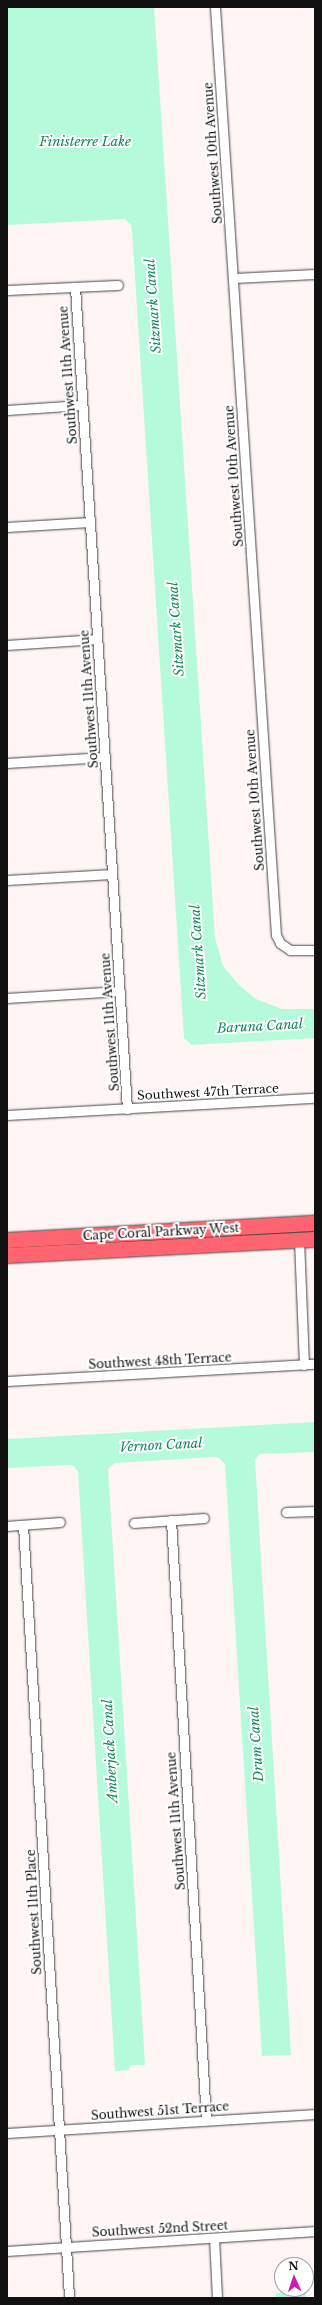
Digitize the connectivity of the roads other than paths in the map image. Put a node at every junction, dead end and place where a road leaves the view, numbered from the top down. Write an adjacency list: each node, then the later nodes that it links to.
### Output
1 (215, 7): 3 (street, Southwest 10th Avenue)
2 (315, 274): 3 (street)
3 (233, 278): 17 (street, Southwest 10th Avenue)
4 (118, 285): 5 (street)
5 (75, 287): 6 (street); 7 (street, Southwest 11th Avenue)
6 (7, 290)
7 (82, 405): 8 (street); 9 (street, Southwest 11th Avenue)
8 (7, 410)
9 (90, 522): 10 (street); 11 (street, Southwest 11th Avenue)
10 (7, 527)
11 (97, 639): 12 (street); 13 (street, Southwest 11th Avenue)
12 (7, 645)
13 (105, 757): 14 (street); 15 (street, Southwest 11th Avenue)
14 (7, 763)
15 (112, 874): 16 (street); 18 (street, Southwest 11th Avenue)
16 (7, 880)
17 (315, 950)
18 (120, 991): 19 (street); 21 (street, Southwest 11th Avenue)
19 (7, 998)
20 (315, 1098): 21 (street, Southwest 47th Terrace)
21 (127, 1109): 22 (street, Southwest 47th Terrace)
22 (7, 1115)
23 (315, 1224): 24 (main road, Cape Coral Parkway West)
24 (285, 1225): 27 (main road, Cape Coral Parkway West); 29 (main road)
25 (315, 1231): 28 (main road)
26 (315, 1239): 28 (main road, Cape Coral Parkway West)
27 (7, 1240)
28 (299, 1240): 29 (main road, Cape Coral Parkway West); 32 (street)
29 (181, 1246): 30 (main road, Cape Coral Parkway West)
30 (7, 1255)
31 (315, 1364): 32 (street, Southwest 48th Terrace)
32 (304, 1365): 33 (street, Southwest 48th Terrace)
33 (7, 1382)
34 (315, 1511): 35 (street)
35 (286, 1512)
36 (204, 1518): 37 (street)
37 (171, 1520): 39 (street); 43 (street, Southwest 11th Avenue)
38 (60, 1522): 40 (street)
39 (134, 1523)
40 (23, 1525): 41 (street); 44 (street, Southwest 11th Place)
41 (7, 1526)
42 (315, 2114): 43 (street, Southwest 51st Terrace)
43 (206, 2120): 44 (street, Southwest 51st Terrace)
44 (58, 2130): 45 (street, Southwest 51st Terrace); 48 (street, Southwest 11th Place)
45 (7, 2133)
46 (315, 2231): 47 (street, Southwest 52nd Street)
47 (214, 2238): 48 (street, Southwest 52nd Street); 51 (street)
48 (65, 2246): 49 (street, Southwest 52nd Street); 50 (street, Southwest 11th Place)
49 (7, 2251)
50 (69, 2298)
51 (217, 2298)

